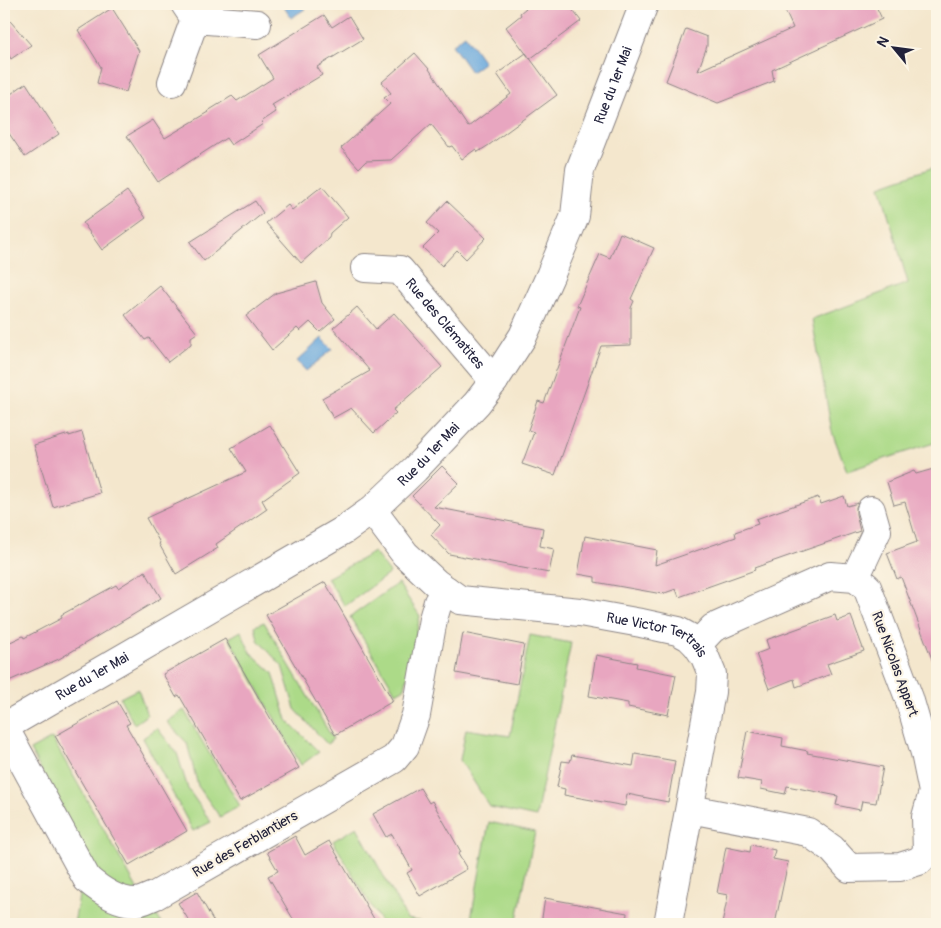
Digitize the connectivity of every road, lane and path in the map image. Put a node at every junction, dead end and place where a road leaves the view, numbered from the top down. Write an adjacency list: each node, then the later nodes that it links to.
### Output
1 (644, 4): 6 (street, Rue du 1er Mai)
2 (190, 12): 3 (street); 4 (street)
3 (256, 24)
4 (172, 82)
5 (365, 268): 6 (street, Rue des Clématites)
6 (494, 381): 7 (street, Rue du 1er Mai)
7 (372, 510): 10 (street, Rue Victor Tertrais); 12 (street, Rue du 1er Mai)
8 (871, 510): 9 (street)
9 (855, 578): 11 (street); 13 (street, Rue Nicolas Appert)
10 (446, 590): 11 (street, Rue Victor Tertrais); 12 (street, Rue des Ferblantiers)
11 (697, 645): 13 (street, Rue Victor Tertrais)
12 (4, 727)
13 (690, 809): 14 (street, Rue Victor Tertrais)
14 (668, 924)

